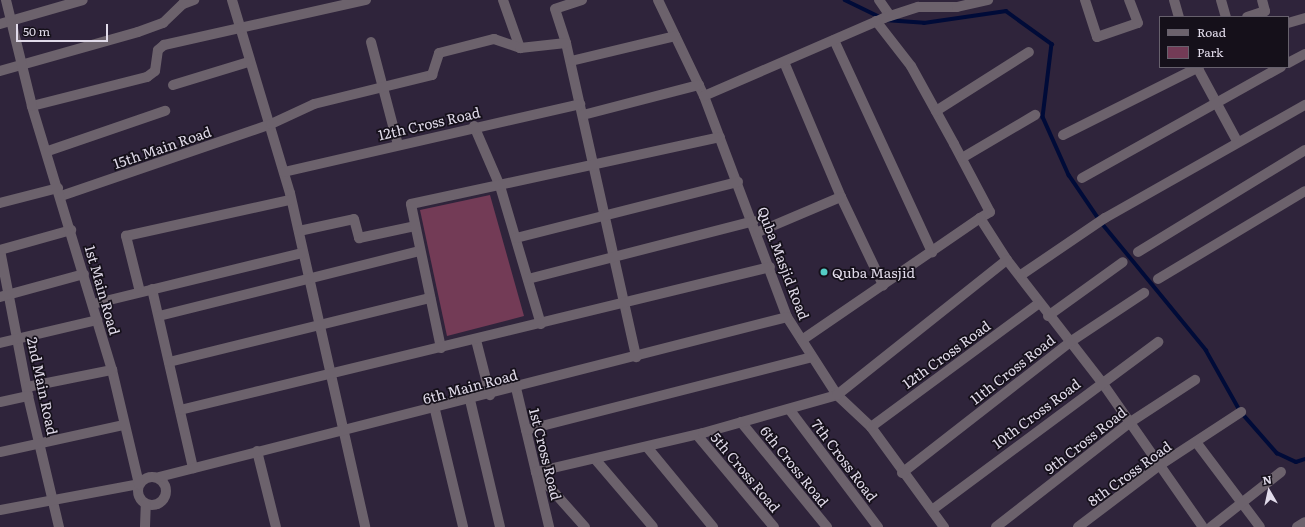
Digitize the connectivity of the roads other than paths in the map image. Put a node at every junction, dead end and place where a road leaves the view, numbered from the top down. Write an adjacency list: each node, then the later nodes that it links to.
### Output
1 (6, 0): 23 (street, 1st Main Road)
2 (83, 0): 23 (street)
3 (194, 0): 38 (street)
4 (232, 0): 26 (street)
5 (366, 0): 26 (street)
6 (503, 0): 31 (street)
7 (582, 0): 16 (street)
8 (658, 0): 27 (street, Quba Masjid Road)
9 (879, 0): 22 (street)
10 (988, 0): 17 (street)
11 (1085, 0): 12 (street)
12 (1129, 0)
13 (1174, 0): 18 (street)
14 (1221, 0): 19 (street)
15 (1262, 0): 20 (street)
16 (566, 2): 30 (street)
17 (916, 4): 22 (street)
18 (1178, 16)
19 (1226, 16)
20 (1250, 16)
21 (1305, 18): 24 (street)
22 (882, 19): 28 (street); 52 (street)
23 (11, 20): 25 (street); 38 (street, 1st Main Road)
24 (1289, 23)
25 (0, 24)
26 (238, 27): 35 (street); 50 (street)
27 (675, 36): 34 (street); 44 (street, Quba Masjid Road)
28 (834, 40): 36 (street); 84 (street)
29 (371, 42): 45 (street)
30 (566, 42): 31 (street); 34 (street)
31 (520, 48): 45 (street, 15th Main Road)
32 (1028, 52): 52 (street)
33 (1305, 54): 37 (street)
34 (571, 61): 47 (street)
35 (248, 62): 43 (street); 55 (street)
36 (784, 62): 46 (street); 71 (street)
37 (1289, 62)
38 (22, 65): 42 (street); 50 (street, 1st Main Road)
39 (1196, 68): 57 (street)
40 (1198, 68): 48 (street)
41 (1279, 68): 48 (street)
42 (0, 71)
43 (173, 85)
44 (699, 85): 46 (street, Quba Masjid Road); 53 (street)
45 (383, 87): 55 (street, 15th Main Road); 60 (street)
46 (704, 96): 58 (street, Quba Masjid Road)
47 (580, 104): 53 (street); 56 (street, 12th Cross Road)
48 (1214, 104): 59 (street); 66 (street)
49 (1305, 105): 59 (street)
50 (32, 106): 61 (street, 1st Main Road)
51 (165, 111): 61 (street)
52 (936, 111): 63 (street)
53 (582, 115): 64 (street)
54 (1035, 116): 63 (street)
55 (271, 124): 65 (street); 70 (street, 15th Main Road)
56 (474, 126): 60 (street, 12th Cross Road); 68 (street)
57 (1063, 136)
58 (720, 137): 64 (street); 67 (street, Quba Masjid Road)
59 (1237, 141): 92 (street)
60 (398, 145): 65 (street, 12th Cross Road)
61 (48, 150): 70 (street, 1st Main Road)
62 (1305, 150): 85 (street)
63 (962, 158): 75 (street)
64 (594, 167): 68 (street); 74 (street)
65 (284, 172): 72 (street)
66 (1082, 178)
67 (738, 182): 74 (street); 76 (street, Quba Masjid Road)
68 (500, 186): 77 (street); 81 (street)
69 (1305, 191): 95 (street)
70 (60, 192): 73 (street, 15th Main Road); 78 (street, 1st Main Road)
71 (841, 197): 80 (street); 96 (street)
72 (290, 200): 79 (street); 98 (street)
73 (0, 203)
74 (605, 215): 81 (street); 87 (street)
75 (980, 218): 84 (street); 88 (street)
76 (754, 221): 80 (street, Quba Masjid Road); 87 (street)
77 (415, 226): 79 (street); 83 (street)
78 (71, 230): 82 (street); 91 (street, 1st Main Road)
79 (298, 232): 86 (street)
80 (758, 232): 90 (street, Quba Masjid Road)
81 (516, 238): 94 (street)
82 (0, 250): 100 (street, 2nd Main Road)
83 (420, 251): 93 (street); 101 (street)
84 (932, 252): 96 (street)
85 (1138, 252)
86 (303, 253): 93 (street); 97 (street)
87 (614, 259): 94 (street); 103 (street)
88 (1007, 260): 92 (street); 128 (street)
89 (1123, 262): 106 (street)
90 (770, 267): 103 (street); 107 (street, Quba Masjid Road)
91 (84, 274): 100 (street); 102 (street, 1st Main Road)
92 (1021, 275): 104 (street)
93 (309, 279): 105 (street); 110 (street)
94 (528, 279): 109 (street)
95 (1158, 279)
96 (883, 285): 113 (street)
97 (152, 289): 98 (street); 105 (street)
98 (140, 292): 102 (street)
99 (1144, 294): 114 (street, 11th Cross Road)
100 (5, 296): 111 (street, 2nd Main Road)
101 (430, 298): 110 (street); 117 (street)
102 (93, 304): 108 (street, 1st Main Road)
103 (624, 304): 109 (street); 118 (street)
104 (1038, 304): 106 (street); 138 (street, 12th Cross Road)
105 (159, 316): 120 (street)
106 (1048, 316): 114 (street)
107 (787, 317): 113 (street, Quba Masjid Road); 118 (street, 6th Main Road)
108 (98, 320): 111 (street); 121 (street, 1st Main Road)
109 (541, 324): 112 (street)
110 (320, 326): 120 (street); 122 (street)
111 (19, 339): 116 (street); 126 (street, 2nd Main Road)
112 (476, 340): 117 (street); 127 (street)
113 (802, 340): 119 (street, Quba Masjid Road)
114 (1070, 342): 124 (street); 152 (street, 11th Cross Road)
115 (1158, 342): 124 (street, 10th Cross Road)
116 (0, 343)
117 (441, 348): 122 (street)
118 (636, 357): 125 (street, 6th Main Road)
119 (812, 357): 128 (street, Quba Masjid Road); 139 (street)
120 (169, 362): 132 (street)
121 (112, 370): 126 (street); 137 (street, 1st Main Road)
122 (331, 373): 132 (street); 140 (street)
123 (1195, 380): 136 (street, 9th Cross Road)
124 (1101, 381): 136 (street); 159 (street, 10th Cross Road)
125 (516, 388): 127 (street, 6th Main Road); 139 (street, 1st Cross Road)
126 (28, 391): 130 (street); 143 (street, 2nd Main Road)
127 (490, 395): 129 (street, 6th Main Road)
128 (836, 395): 131 (street); 138 (street, Quba Masjid Road)
129 (470, 400): 133 (street, 6th Main Road); 166 (street)
130 (0, 402)
131 (789, 409): 135 (street); 173 (street, 7th Cross Road)
132 (180, 410): 149 (street)
133 (435, 410): 140 (street, 6th Main Road); 165 (street)
134 (1241, 412): 142 (street, 8th Cross Road)
135 (741, 422): 141 (street); 172 (street, 6th Cross Road)
136 (1129, 423): 148 (street); 175 (street, 9th Cross Road)
137 (124, 425): 143 (street); 154 (street, 1st Main Road)
138 (871, 427): 152 (street, Quba Masjid Road)
139 (526, 430): 150 (street, 1st Cross Road)
140 (342, 432): 145 (street, 6th Main Road); 164 (street)
141 (697, 435): 144 (street); 171 (street, 5th Cross Road)
142 (1196, 442): 148 (street, 8th Cross Road); 157 (street)
143 (42, 443): 146 (street); 155 (street, 2nd Main Road)
144 (647, 447): 147 (street); 170 (street)
145 (257, 451): 149 (street, 6th Main Road); 163 (street)
146 (0, 452)
147 (595, 459): 150 (street); 169 (street)
148 (1160, 465): 176 (street, 8th Cross Road); 177 (street)
149 (193, 468): 153 (street, 6th Main Road)
150 (536, 472): 167 (street, 1st Cross Road); 168 (street)
151 (1281, 472): 157 (street)
152 (902, 473): 159 (street, Quba Masjid Road)
153 (159, 477): 154 (street); 156 (street)
154 (139, 484): 155 (street); 156 (street)
155 (54, 499): 158 (street); 161 (street, 2nd Main Road)
156 (146, 504): 162 (street)
157 (1240, 504): 178 (street); 179 (street)
158 (0, 510)
159 (932, 510): 174 (street, Quba Masjid Road)
160 (1305, 522): 180 (street)
161 (59, 527)
162 (145, 527)
163 (276, 527)
164 (366, 527)
165 (463, 527)
166 (500, 527)
167 (549, 527)
168 (585, 527)
169 (653, 527)
170 (713, 527)
171 (774, 527)
172 (827, 527)
173 (878, 527)
174 (944, 527)
175 (996, 527)
176 (1078, 527)
177 (1203, 527)
178 (1211, 527)
179 (1260, 527)
180 (1297, 527)

